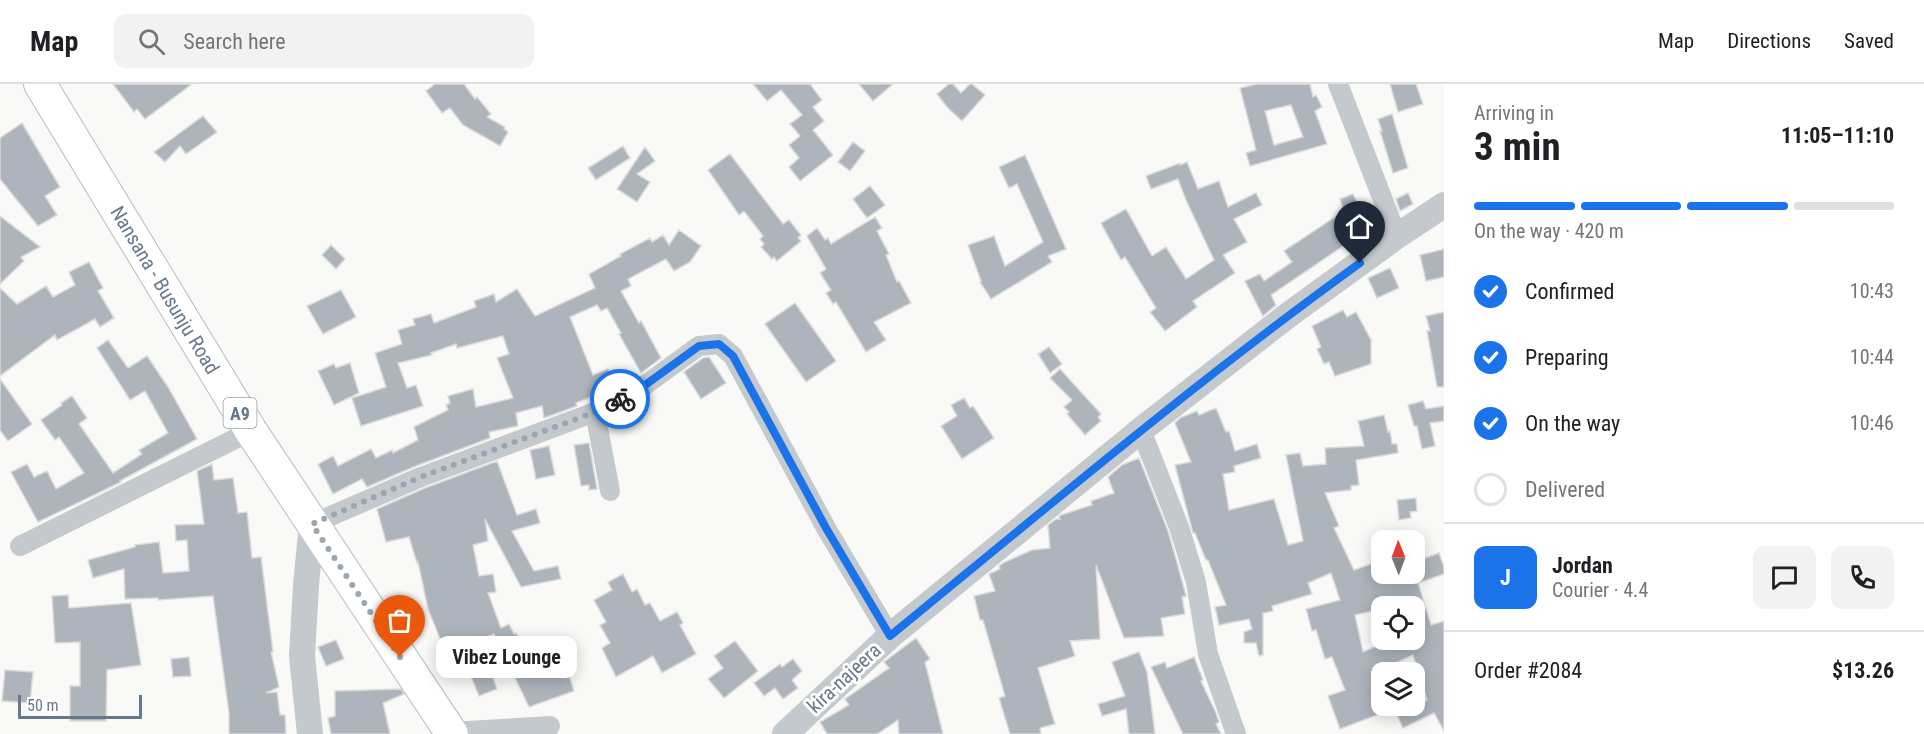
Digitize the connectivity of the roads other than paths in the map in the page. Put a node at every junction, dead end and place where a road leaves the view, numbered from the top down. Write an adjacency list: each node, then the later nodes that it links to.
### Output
1 (40, 84): 7 (main road, Nansana - Busunju Road / A9)
2 (1338, 84): 4 (street)
3 (1444, 205): 4 (street, kira-najeera)
4 (1397, 236): 6 (street, kira-najeera)
5 (595, 412): 8 (street); 9 (street); 11 (street)
6 (1141, 430): 11 (street, kira-najeera); 16 (street)
7 (251, 431): 9 (main road, Nansana - Busunju Road / A9); 10 (street)
8 (610, 491)
9 (312, 524): 13 (main road, Nansana - Busunju Road / A9); 14 (street)
10 (20, 546)
11 (890, 636): 15 (street, kira-najeera)
12 (550, 726): 13 (street)
13 (451, 733)
14 (310, 734)
15 (785, 734)
16 (1236, 734)

